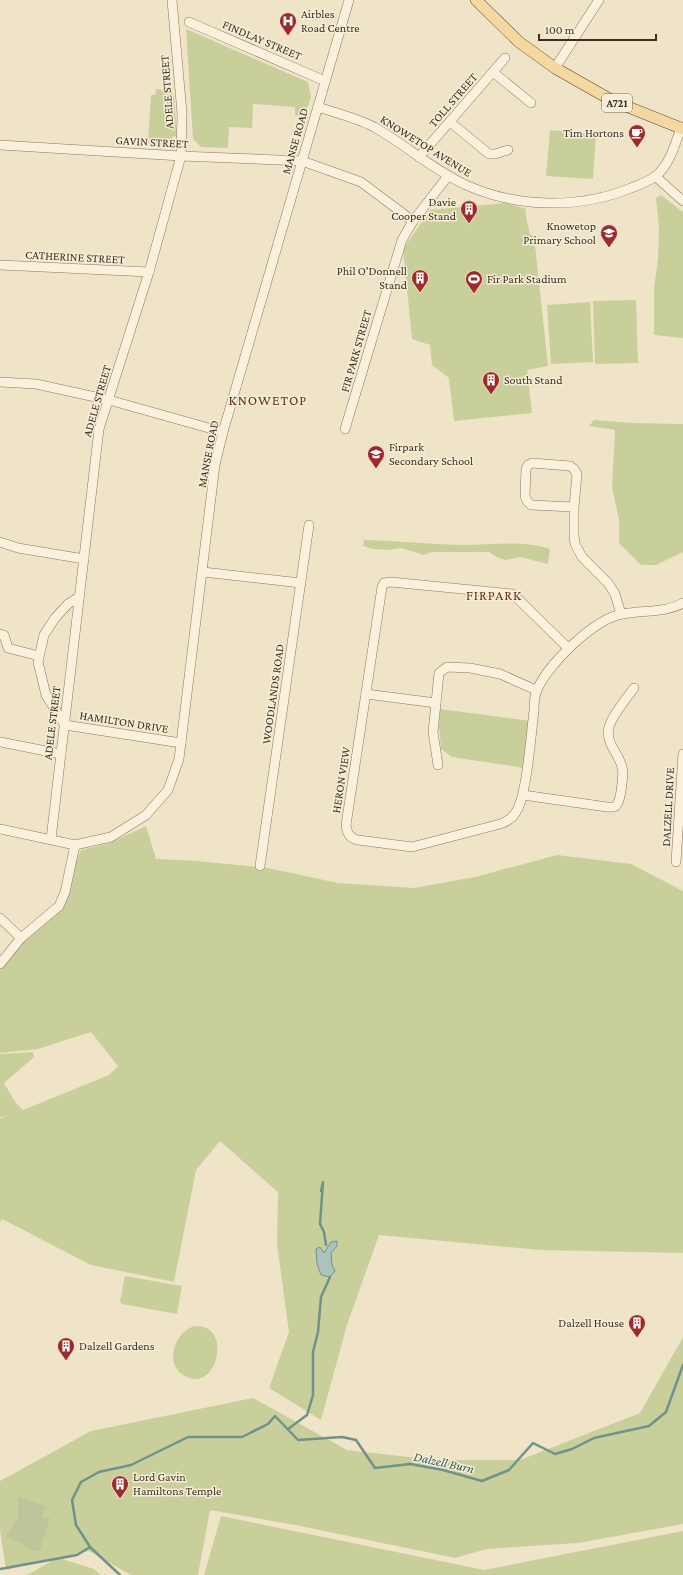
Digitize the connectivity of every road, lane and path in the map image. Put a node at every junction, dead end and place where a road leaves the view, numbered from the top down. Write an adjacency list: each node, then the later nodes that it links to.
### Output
1 (172, 0): 17 (street, ADELE STREET)
2 (349, 0): 10 (street, MANSE ROAD)
3 (476, 0): 5 (main road, A721)
4 (599, 0): 8 (street)
5 (482, 4): 8 (main road, A721)
6 (190, 22): 10 (street, FINDLAY STREET)
7 (505, 58): 9 (street, TOLL STREET)
8 (555, 68): 14 (main road, A721)
9 (493, 72): 11 (street); 13 (street, TOLL STREET)
10 (325, 81): 12 (street, MANSE ROAD)
11 (531, 103)
12 (318, 107): 18 (street, KNOWETOP AVENUE); 19 (street, MANSE ROAD)
13 (450, 122): 16 (street); 18 (street, TOLL STREET)
14 (682, 129): 21 (street, KNOWETOP AVENUE)
15 (0, 145): 17 (street, GAVIN STREET)
16 (508, 150)
17 (181, 156): 19 (street, GAVIN STREET); 25 (street, ADELE STREET)
18 (419, 157): 20 (street, KNOWETOP AVENUE)
19 (302, 161): 23 (street, GAVIN STREET); 29 (street, MANSE ROAD)
20 (448, 176): 21 (street, KNOWETOP AVENUE); 23 (street, FIR PARK STREET)
21 (655, 176): 22 (street)
22 (683, 201)
23 (413, 221): 28 (street, FIR PARK STREET)
24 (0, 265): 25 (street, CATHERINE STREET)
25 (149, 272): 27 (street, ADELE STREET)
26 (0, 382): 27 (street)
27 (109, 400): 29 (street); 33 (street, ADELE STREET)
28 (345, 429)
29 (223, 432): 34 (street, MANSE ROAD)
30 (574, 507): 30 (street); 38 (street)
31 (309, 525): 35 (street, WOODLANDS ROAD)
32 (0, 542): 33 (street)
33 (84, 558): 36 (street, ADELE STREET)
34 (202, 572): 35 (street); 49 (street, MANSE ROAD)
35 (301, 583): 58 (street, WOODLANDS ROAD)
36 (79, 596): 42 (street); 47 (street, ADELE STREET)
37 (683, 603): 38 (street, HERON VIEW)
38 (621, 614): 40 (street, HERON VIEW)
39 (0, 634): 41 (street)
40 (568, 648): 44 (street, HERON VIEW); 45 (street, HERON VIEW)
41 (4, 650): 42 (street)
42 (39, 656): 47 (street)
43 (634, 688): 53 (street)
44 (536, 690): 46 (street); 53 (street, HERON VIEW)
45 (366, 694): 46 (street); 53 (street, HERON VIEW)
46 (436, 703): 52 (street)
47 (64, 725): 49 (street, HAMILTON DRIVE); 50 (street, ADELE STREET)
48 (0, 742): 50 (street)
49 (181, 743): 56 (street, MANSE ROAD)
50 (61, 754): 55 (street, ADELE STREET)
51 (683, 754): 57 (street, DALZELL DRIVE)
52 (438, 765)
53 (523, 795)
54 (0, 829): 55 (street, MANSE ROAD)
55 (51, 839): 56 (street, MANSE ROAD)
56 (75, 844): 60 (street)
57 (676, 862)
58 (260, 866)
59 (0, 918): 60 (street)
60 (21, 938): 61 (street)
61 (0, 964)

